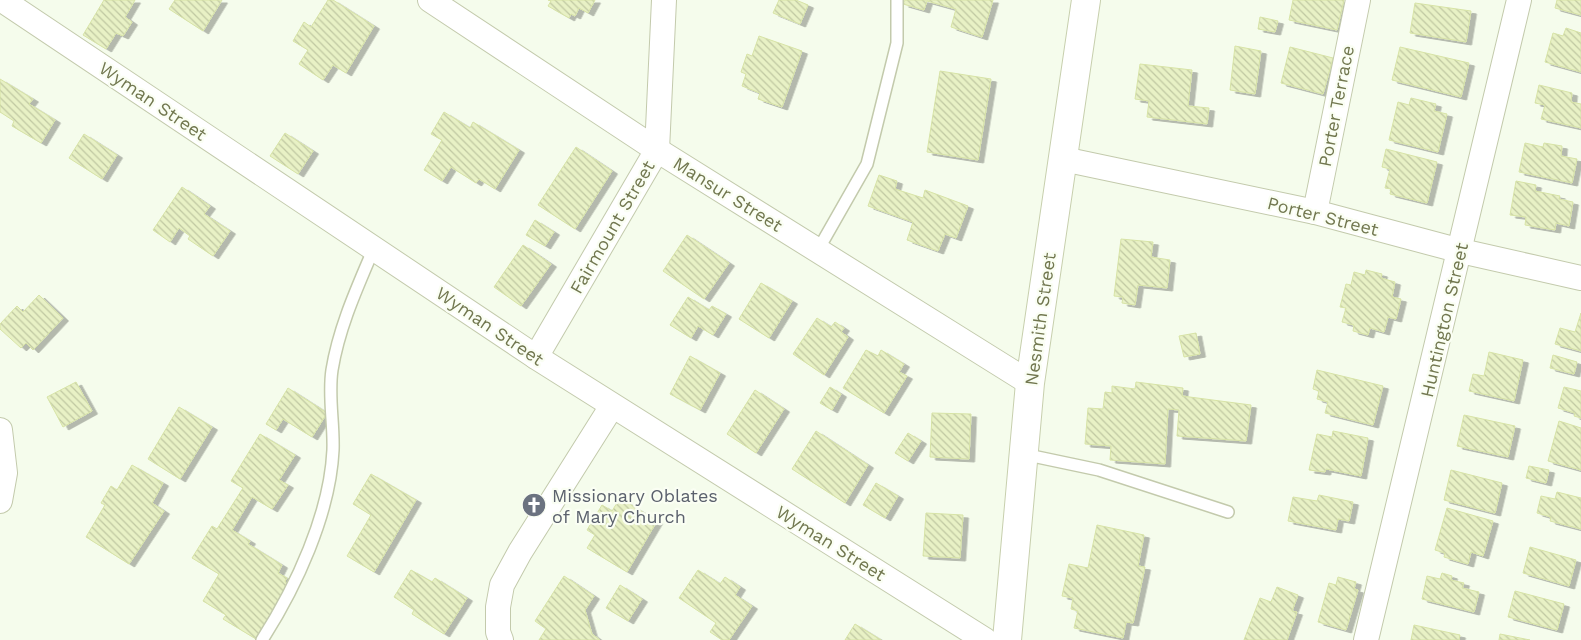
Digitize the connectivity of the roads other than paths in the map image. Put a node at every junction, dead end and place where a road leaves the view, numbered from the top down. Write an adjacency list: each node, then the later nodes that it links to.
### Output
1 (2, 0): 11 (street, Wyman Street)
2 (430, 0): 8 (street, Mansur Street)
3 (664, 0): 8 (street, Fairmount Street)
4 (897, 0): 12 (lane)
5 (1086, 0): 9 (main road, Nesmith Street)
6 (1358, 0): 10 (street, Porter Terrace)
7 (1519, 0): 13 (street, Huntington Street)
8 (657, 150): 12 (street, Mansur Street); 15 (street, Fairmount Street)
9 (1063, 159): 10 (street, Porter Street); 16 (main road, Nesmith Street)
10 (1315, 212): 13 (street, Porter Street)
11 (374, 248): 15 (street, Wyman Street); 22 (lane)
12 (818, 250): 16 (street, Mansur Street)
13 (1461, 251): 14 (street, Porter Street); 26 (street, Huntington Street)
14 (1581, 278)
15 (536, 357): 17 (street, Wyman Street)
16 (1030, 383): 19 (main road, Nesmith Street)
17 (612, 406): 23 (street); 24 (street, Wyman Street)
18 (0, 430): 20 (street)
19 (1024, 454): 21 (lane); 25 (main road, Nesmith Street)
20 (0, 501)
21 (1228, 512)
22 (262, 640)
23 (501, 640)
24 (985, 640)
25 (1007, 640)
26 (1366, 640)

